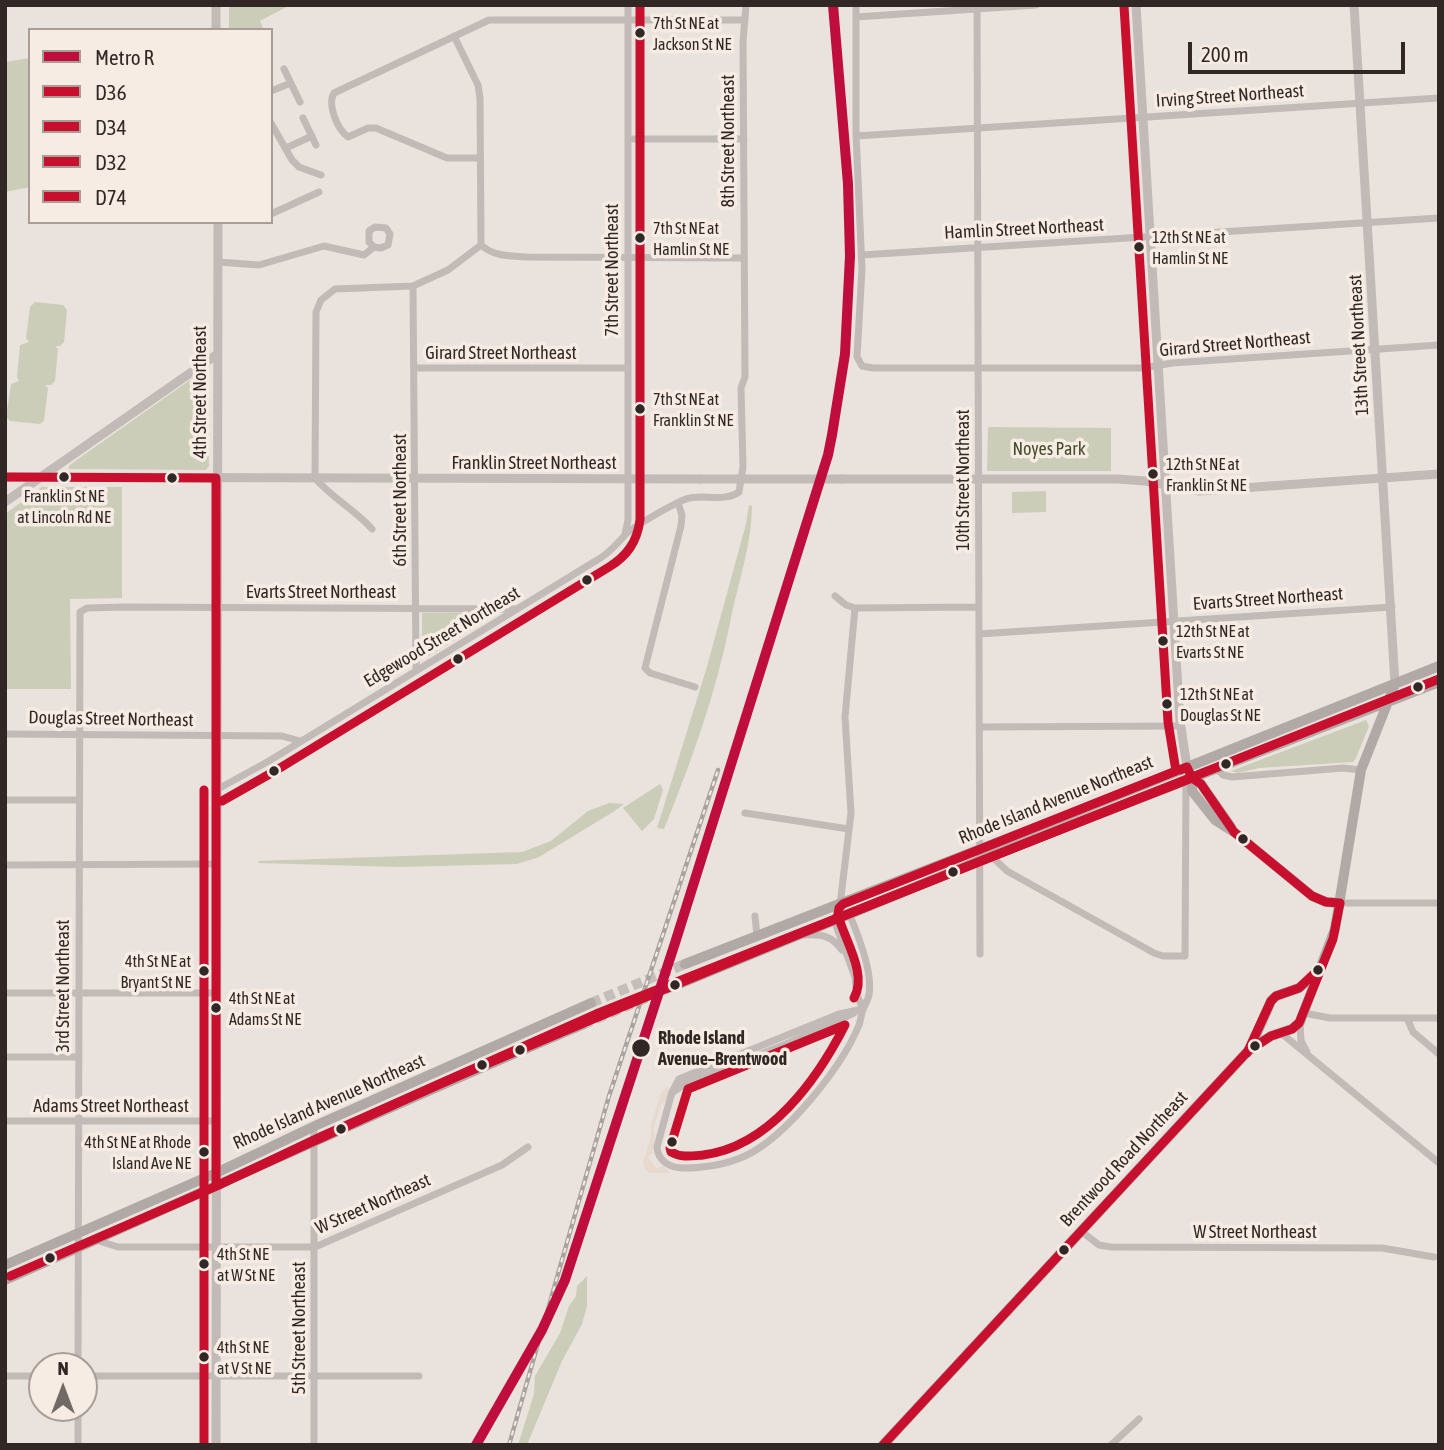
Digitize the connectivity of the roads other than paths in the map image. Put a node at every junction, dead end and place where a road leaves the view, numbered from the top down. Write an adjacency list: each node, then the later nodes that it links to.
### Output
1 (216, 5): 12 (street)
2 (628, 5): 10 (street, 7th Street Northeast)
3 (746, 5): 11 (street, 8th Street Northeast)
4 (856, 5): 9 (street)
5 (1036, 5): 8 (street)
6 (1136, 5): 20 (street)
7 (1354, 5): 19 (street, 13th Street Northeast)
8 (977, 7): 9 (street); 23 (street, 10th Street Northeast)
9 (856, 17): 25 (street)
10 (628, 20): 11 (street); 13 (street); 26 (street, 7th Street Northeast)
11 (745, 20): 27 (street, 8th Street Northeast)
12 (216, 28)
13 (454, 36): 30 (street); 30 (street)
14 (284, 69): 15 (street)
15 (291, 83): 16 (street); 18 (street)
16 (273, 91)
17 (1439, 98): 19 (street, Irving Street Northeast)
18 (300, 102)
19 (1360, 103): 20 (street, Irving Street Northeast); 35 (street, 13th Street Northeast)
20 (1143, 117): 23 (street, Irving Street Northeast); 37 (street)
21 (303, 118): 24 (street)
22 (273, 123): 29 (street)
23 (977, 128): 25 (street, Irving Street Northeast); 40 (street, 10th Street Northeast)
24 (312, 136): 28 (street); 29 (street)
25 (856, 136): 41 (street)
26 (628, 139): 27 (street); 42 (street, 7th Street Northeast)
27 (744, 139): 43 (street, 8th Street Northeast)
28 (316, 145)
29 (286, 148): 31 (street)
30 (480, 158): 38 (street)
31 (321, 175)
32 (319, 192): 33 (street)
33 (273, 213)
34 (1439, 218): 35 (street, Hamlin Street Northeast)
35 (1368, 222): 37 (street, Hamlin Street Northeast); 47 (street, 13th Street Northeast)
36 (218, 224): 44 (street, 4th Street Northeast)
37 (1150, 236): 40 (street, Hamlin Street Northeast); 49 (street)
38 (481, 245): 42 (street); 45 (street)
39 (374, 247): 44 (street)
40 (978, 247): 41 (street, Hamlin Street Northeast); 52 (street, 10th Street Northeast)
41 (862, 255): 52 (street, Girard Street Northeast)
42 (628, 257): 43 (street); 51 (street, 7th Street Northeast)
43 (744, 258): 62 (street, 8th Street Northeast)
44 (218, 262): 48 (street, 4th Street Northeast)
45 (413, 286): 50 (street, 6th Street Northeast); 57 (street)
46 (1439, 345): 47 (street, Girard Street Northeast)
47 (1375, 349): 49 (street, Girard Street Northeast); 58 (street, 13th Street Northeast)
48 (216, 355): 55 (street); 56 (street, 4th Street Northeast)
49 (1158, 366): 52 (street, Girard Street Northeast); 63 (street)
50 (415, 368): 51 (street, Girard Street Northeast); 59 (street, 6th Street Northeast)
51 (628, 368): 61 (street, 7th Street Northeast)
52 (978, 369): 60 (street, 10th Street Northeast)
53 (1439, 474): 58 (street, Franklin Street Northeast)
54 (5, 477): 55 (street, Franklin Street Northeast)
55 (40, 477): 56 (street, Franklin Street Northeast); 64 (street)
56 (216, 478): 57 (street, Franklin Street Northeast); 69 (street, 4th Street Northeast)
57 (316, 478): 59 (street, Franklin Street Northeast); 66 (street)
58 (1384, 478): 63 (street, Franklin Street Northeast); 72 (street, 13th Street Northeast)
59 (415, 479): 61 (street, Franklin Street Northeast); 70 (street, 6th Street Northeast)
60 (979, 479): 61 (street, Franklin Street Northeast, bridge); 63 (street, Franklin Street Northeast); 71 (street, 10th Street Northeast)
61 (628, 480): 67 (street, 7th Street Northeast)
62 (741, 486): 65 (street, Edgewood Street Northeast)
63 (1166, 486): 76 (street)
64 (5, 502)
65 (678, 503): 67 (street, Edgewood Street Northeast); 82 (street)
66 (372, 529)
67 (625, 534): 75 (street, Edgewood Street Northeast)
68 (835, 596): 73 (street)
69 (216, 607): 70 (street, Evarts Street Northeast); 74 (street, Evarts Street Northeast); 88 (street, 4th Street Northeast)
70 (415, 607): 75 (street, Evarts Street Northeast); 79 (street, 6th Street Northeast)
71 (979, 607): 73 (street); 77 (street, 10th Street Northeast)
72 (1392, 607): 76 (street, Evarts Street Northeast); 81 (street, 13th Street Northeast)
73 (855, 608): 98 (street)
74 (83, 609): 87 (street, 3rd Street Northeast)
75 (517, 609): 79 (street, Edgewood Street Northeast)
76 (1174, 621): 77 (street, Evarts Street Northeast); 84 (street)
77 (979, 634): 85 (street, 10th Street Northeast)
78 (1439, 666): 81 (main road, Rhode Island Avenue Northeast)
79 (416, 670): 89 (street, Edgewood Street Northeast)
80 (1439, 682): 83 (main road, Rhode Island Avenue Northeast)
81 (1395, 684): 83 (main road); 90 (main road, Rhode Island Avenue Northeast)
82 (695, 687)
83 (1387, 702): 91 (main road, Rhode Island Avenue Northeast); 92 (main road)
84 (1180, 726): 85 (street); 90 (street)
85 (980, 727): 99 (street, 10th Street Northeast)
86 (5, 734): 87 (street, Douglas Street Northeast)
87 (79, 735): 88 (street, Douglas Street Northeast); 96 (street, 3rd Street Northeast)
88 (216, 736): 89 (street, Douglas Street Northeast); 94 (street, 4th Street Northeast)
89 (300, 741): 94 (street, Edgewood Street Northeast)
90 (1187, 767): 93 (main road); 99 (main road, Rhode Island Avenue Northeast)
91 (1217, 769): 92 (street); 93 (main road, Rhode Island Avenue Northeast)
92 (1360, 770): 103 (main road)
93 (1189, 779): 99 (main road, Rhode Island Avenue Northeast); 99 (street); 103 (main road)
94 (216, 790): 100 (street, 4th Street Northeast)
95 (5, 800): 96 (street)
96 (79, 800): 102 (street, 3rd Street Northeast)
97 (745, 813): 98 (street)
98 (849, 829): 105 (street)
99 (984, 855): 105 (main road, Rhode Island Avenue Northeast); 106 (main road, Rhode Island Avenue Northeast); 111 (street, 10th Street Northeast)
100 (216, 864): 102 (street); 119 (street, 4th Street Northeast)
101 (5, 865): 102 (street)
102 (79, 865): 118 (street, 3rd Street Northeast)
103 (1339, 903): 104 (street); 114 (main road)
104 (1439, 903)
105 (841, 905): 106 (street); 108 (street); 109 (main road, Rhode Island Avenue Northeast)
106 (850, 914): 108 (main road, Rhode Island Avenue Northeast); 121 (street)
107 (755, 916): 109 (street)
108 (834, 920): 110 (main road, Rhode Island Avenue Northeast); 112 (street)
109 (757, 936): 113 (main road, Rhode Island Avenue Northeast)
110 (793, 936): 112 (street); 115 (main road, Rhode Island Avenue Northeast)
111 (980, 954)
112 (849, 962): 121 (street)
113 (685, 964)
114 (1318, 972): 116 (main road); 122 (main road)
115 (681, 983)
116 (1290, 992): 122 (main road); 125 (main road)
117 (5, 993): 118 (street)
118 (79, 993): 119 (street); 132 (street, 3rd Street Northeast)
119 (216, 993): 135 (street, 4th Street Northeast)
120 (591, 1003): 136 (main road, Rhode Island Avenue Northeast)
121 (863, 1009): 121 (street)
122 (1304, 1012): 123 (street); 127 (main road); 130 (street)
123 (1407, 1018): 124 (street); 129 (street)
124 (1439, 1018)
125 (1263, 1019): 127 (main road); 128 (main road, Brentwood Road Northeast)
126 (582, 1025): 137 (main road, Rhode Island Avenue Northeast)
127 (1280, 1033): 128 (main road, Brentwood Road Northeast); 130 (street)
128 (1248, 1051): 142 (main road, Brentwood Road Northeast)
129 (1439, 1054)
130 (1310, 1055): 139 (street)
131 (5, 1057): 132 (street)
132 (79, 1057): 134 (street, 3rd Street Northeast)
133 (5, 1121): 134 (street, Adams Street Northeast)
134 (79, 1121): 135 (street, Adams Street Northeast); 143 (street, 3rd Street Northeast)
135 (216, 1121): 140 (street, 4th Street Northeast)
136 (314, 1127): 137 (street, 5th Street Northeast); 140 (main road, Rhode Island Avenue Northeast)
137 (314, 1142): 141 (main road, Rhode Island Avenue Northeast); 147 (street, 5th Street Northeast)
138 (528, 1147): 147 (street, W Street Northeast)
139 (1439, 1163)
140 (216, 1173): 141 (street, 4th Street Northeast); 143 (main road, Rhode Island Avenue Northeast)
141 (216, 1186): 144 (main road, Rhode Island Avenue Northeast); 146 (street, 4th Street Northeast)
142 (1081, 1231): 148 (street, W Street Northeast); 163 (main road, Brentwood Road Northeast)
143 (79, 1233): 145 (street, 3rd Street Northeast); 149 (main road, Rhode Island Avenue Northeast)
144 (96, 1240): 145 (main road, Rhode Island Avenue Northeast); 146 (street, W Street Northeast)
145 (79, 1247): 150 (main road, Rhode Island Avenue Northeast); 151 (street, 3rd Street Northeast)
146 (216, 1247): 147 (street, W Street Northeast); 155 (street, 4th Street Northeast)
147 (314, 1247): 156 (street, 5th Street Northeast)
148 (1434, 1257)
149 (5, 1265)
150 (5, 1280)
151 (78, 1352)
152 (5, 1376): 153 (street)
153 (28, 1376)
154 (98, 1376): 155 (street)
155 (216, 1376): 156 (street); 161 (street, 4th Street Northeast)
156 (314, 1376): 157 (street); 162 (street, 5th Street Northeast)
157 (419, 1376)
158 (1139, 1419): 164 (street)
159 (78, 1422): 160 (street)
160 (78, 1445)
161 (216, 1445)
162 (314, 1445)
163 (883, 1445)
164 (1111, 1445)

